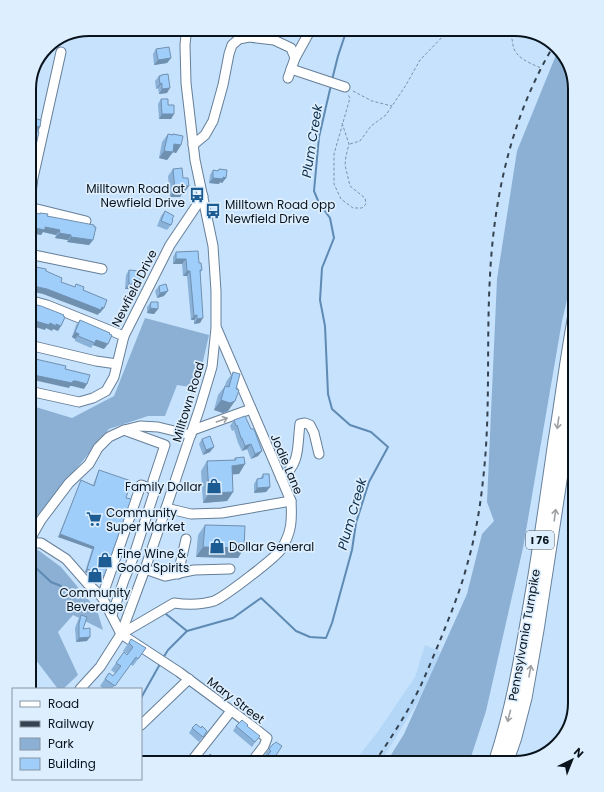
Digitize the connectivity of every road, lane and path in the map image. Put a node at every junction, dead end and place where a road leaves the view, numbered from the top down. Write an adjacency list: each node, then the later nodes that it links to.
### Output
1 (186, 36): 14 (street, Milltown Road)
2 (244, 36): 14 (street)
3 (259, 36): 8 (street)
4 (307, 36): 8 (street)
5 (443, 36): 11 (path)
6 (512, 36): 9 (path)
7 (62, 52): 15 (street)
8 (296, 58): 10 (street)
9 (541, 68)
10 (341, 86): 11 (path); 12 (path)
11 (392, 106): 13 (path)
12 (342, 123): 13 (path); 13 (path)
13 (349, 144)
14 (194, 145): 16 (street, Milltown Road)
15 (36, 169)
16 (203, 196): 22 (street, Milltown Road); 23 (street, Newfield Drive)
17 (36, 210): 18 (street)
18 (86, 221)
19 (36, 255): 20 (street)
20 (102, 269)
21 (36, 302): 23 (street)
22 (216, 328): 28 (street, Jodie Lane); 31 (street, Milltown Road)
23 (124, 336): 26 (street, Newfield Drive)
24 (36, 347): 26 (street)
25 (568, 353): 53 (highway, Pennsylvania Turnpike / I 76, one-way to 53)
26 (117, 364): 27 (street, Newfield Drive)
27 (36, 393)
28 (251, 409): 31 (street, one-way to 28); 33 (street, Jodie Lane)
29 (568, 428): 54 (highway, Pennsylvania Turnpike / I 76, one-way to 29)
30 (124, 430): 31 (street); 34 (street); 37 (street)
31 (192, 433): 36 (street, Milltown Road)
32 (319, 454): 33 (street)
33 (281, 478): 35 (street, Jodie Lane)
34 (155, 490): 40 (street); 44 (street)
35 (291, 501): 36 (street); 46 (street, Jodie Lane)
36 (166, 508): 41 (street, Milltown Road)
37 (36, 530)
38 (186, 538): 43 (street)
39 (36, 543): 44 (street)
40 (133, 558): 41 (street); 45 (street)
41 (146, 566): 43 (street); 46 (street, Milltown Road)
42 (230, 569): 43 (street)
43 (178, 574)
44 (102, 596): 45 (street)
45 (112, 615): 46 (street)
46 (121, 634): 47 (street, Mary Street); 48 (street, Milltown Road)
47 (189, 679): 49 (street, Mary Street); 50 (street)
48 (81, 688)
49 (231, 711): 51 (street); 52 (street, Mary Street)
50 (142, 724)
51 (196, 756)
52 (256, 756)
53 (497, 756)
54 (508, 756)

